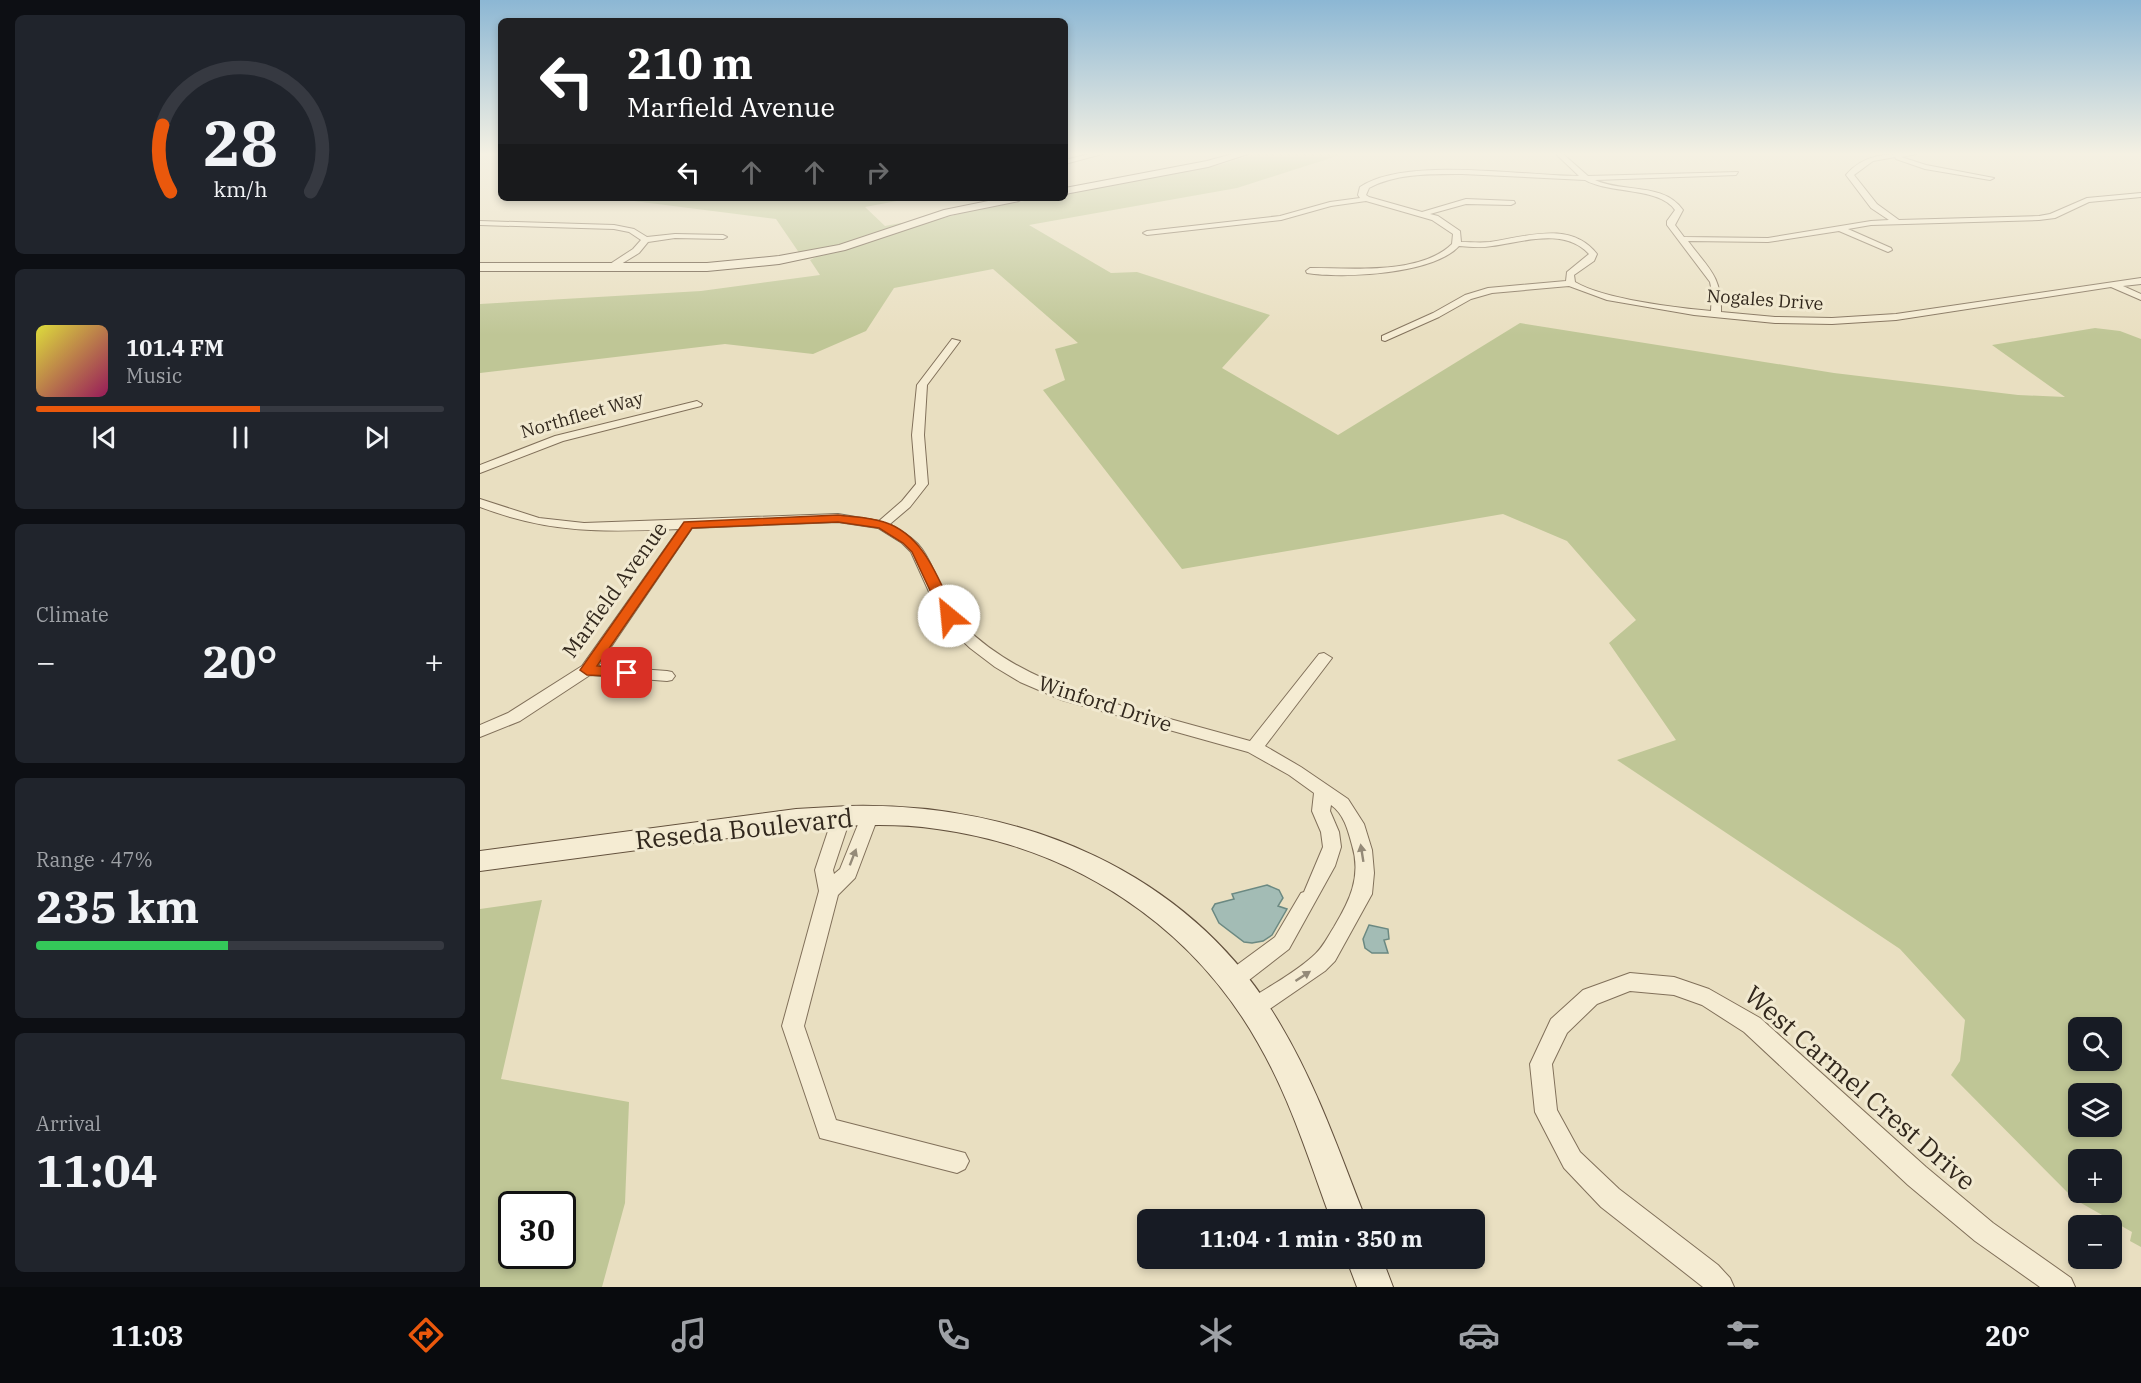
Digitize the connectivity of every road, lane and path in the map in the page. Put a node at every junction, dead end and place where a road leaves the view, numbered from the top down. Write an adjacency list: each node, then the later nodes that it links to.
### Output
1 (942, 214): 16 (main road)
2 (1295, 214): 10 (street)
3 (1423, 214): 14 (street)
4 (1676, 214): 12 (street)
5 (1886, 214): 7 (street)
6 (2056, 214): 7 (street)
7 (1897, 222): 9 (street)
8 (480, 223): 13 (street)
9 (1839, 228): 12 (street); 15 (street)
10 (1147, 233)
11 (723, 237): 13 (street)
12 (1683, 239): 23 (street)
13 (645, 240): 16 (street)
14 (1457, 244): 18 (street); 20 (street)
15 (1888, 250)
16 (613, 266): 17 (main road)
17 (480, 267)
18 (1310, 271)
19 (2141, 281): 21 (street, Nogales Drive)
20 (1572, 283): 23 (street, Nogales Drive); 24 (street)
21 (2111, 284): 22 (street); 23 (street, Nogales Drive)
22 (2141, 297)
23 (1716, 314)
24 (1384, 338)
25 (955, 341): 30 (street)
26 (697, 404): 27 (street, Northfleet Way)
27 (480, 470)
28 (480, 503): 29 (street, Winford Drive)
29 (688, 525): 30 (street, Winford Drive); 32 (street, Marfield Avenue)
30 (882, 525): 35 (street, Winford Drive)
31 (1323, 658): 35 (street)
32 (587, 670): 33 (street); 34 (street, Marfield Avenue)
33 (667, 676)
34 (480, 731)
35 (1254, 748): 36 (street, Winford Drive)
36 (1323, 793): 40 (street); 41 (street, Winford Drive, one-way to 36)
37 (855, 816): 38 (main road, Reseda Boulevard); 39 (street, one-way to 37); 39 (street); 40 (main road, Reseda Boulevard)
38 (480, 861)
39 (829, 891): 42 (street)
40 (1233, 980): 41 (main road, Reseda Boulevard)
41 (1254, 1008): 43 (main road, Reseda Boulevard)
42 (957, 1161)
43 (1345, 1209)
44 (1369, 1269): 45 (main road)
45 (1376, 1287)
46 (1721, 1287): 47 (street, West Carmel Crest Drive)
47 (2062, 1287)

